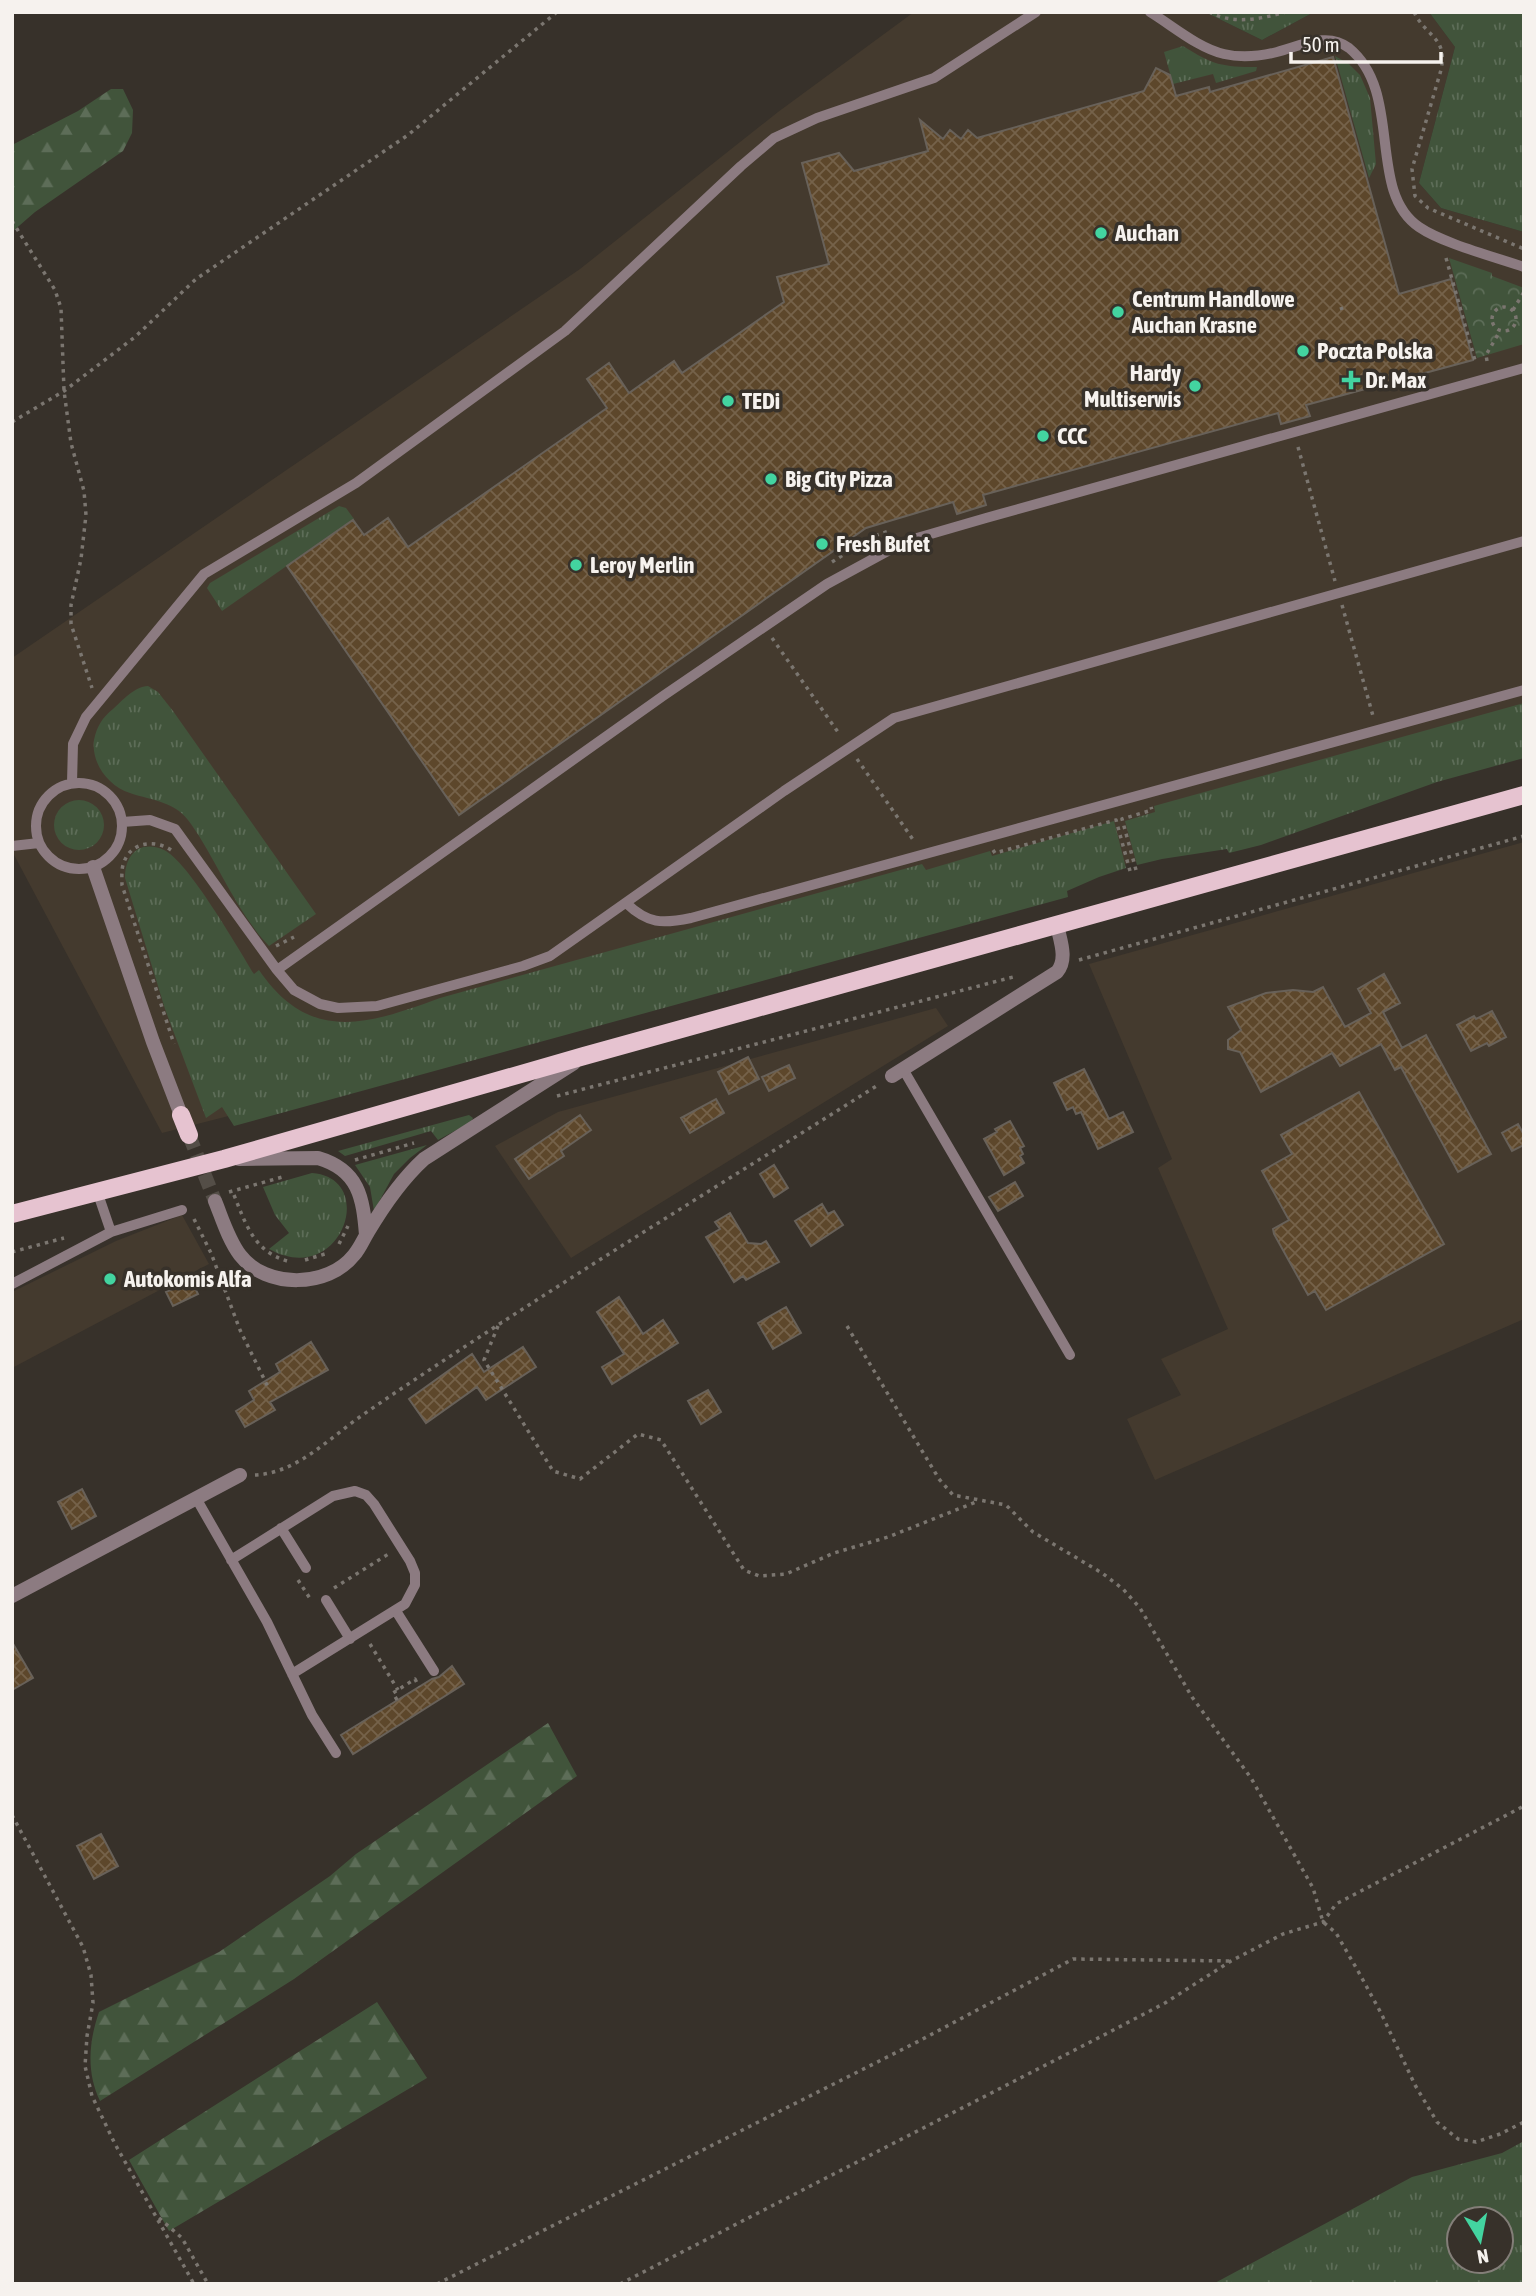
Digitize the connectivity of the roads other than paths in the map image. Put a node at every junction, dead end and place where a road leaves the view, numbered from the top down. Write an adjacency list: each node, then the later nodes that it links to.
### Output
1 (1037, 12): 7 (lane)
2 (1150, 12): 3 (lane)
3 (1524, 267)
4 (1524, 368): 15 (lane)
5 (1524, 541): 13 (lane)
6 (1524, 690): 13 (lane)
7 (72, 783): 9 (lane); 10 (lane)
8 (1524, 796): 14 (main road)
9 (122, 821): 12 (lane); 15 (lane)
10 (39, 844): 11 (lane); 12 (lane)
11 (12, 846)
12 (93, 867): 18 (street)
13 (626, 903): 15 (lane)
14 (1057, 925): 16 (main road); 17 (street)
15 (277, 970)
16 (584, 1056): 20 (main road); 26 (street)
17 (898, 1072): 28 (lane)
18 (181, 1115): 19 (main road)
19 (189, 1135)
20 (224, 1159): 21 (main road); 26 (street)
21 (97, 1191): 24 (main road); 25 (lane)
22 (217, 1198): 26 (street)
23 (182, 1210): 25 (lane)
24 (12, 1214)
25 (111, 1232): 27 (lane)
26 (366, 1235)
27 (12, 1283)
28 (1070, 1355)
29 (240, 1475): 30 (street)
30 (196, 1497): 32 (lane); 34 (street)
31 (281, 1528): 32 (lane); 33 (lane); 36 (lane)
32 (231, 1560): 39 (lane)
33 (306, 1568)
34 (12, 1597)
35 (325, 1597): 37 (lane)
36 (396, 1611): 37 (lane); 38 (lane)
37 (350, 1639): 39 (lane)
38 (434, 1671)
39 (292, 1674): 40 (lane)
40 (335, 1753)

